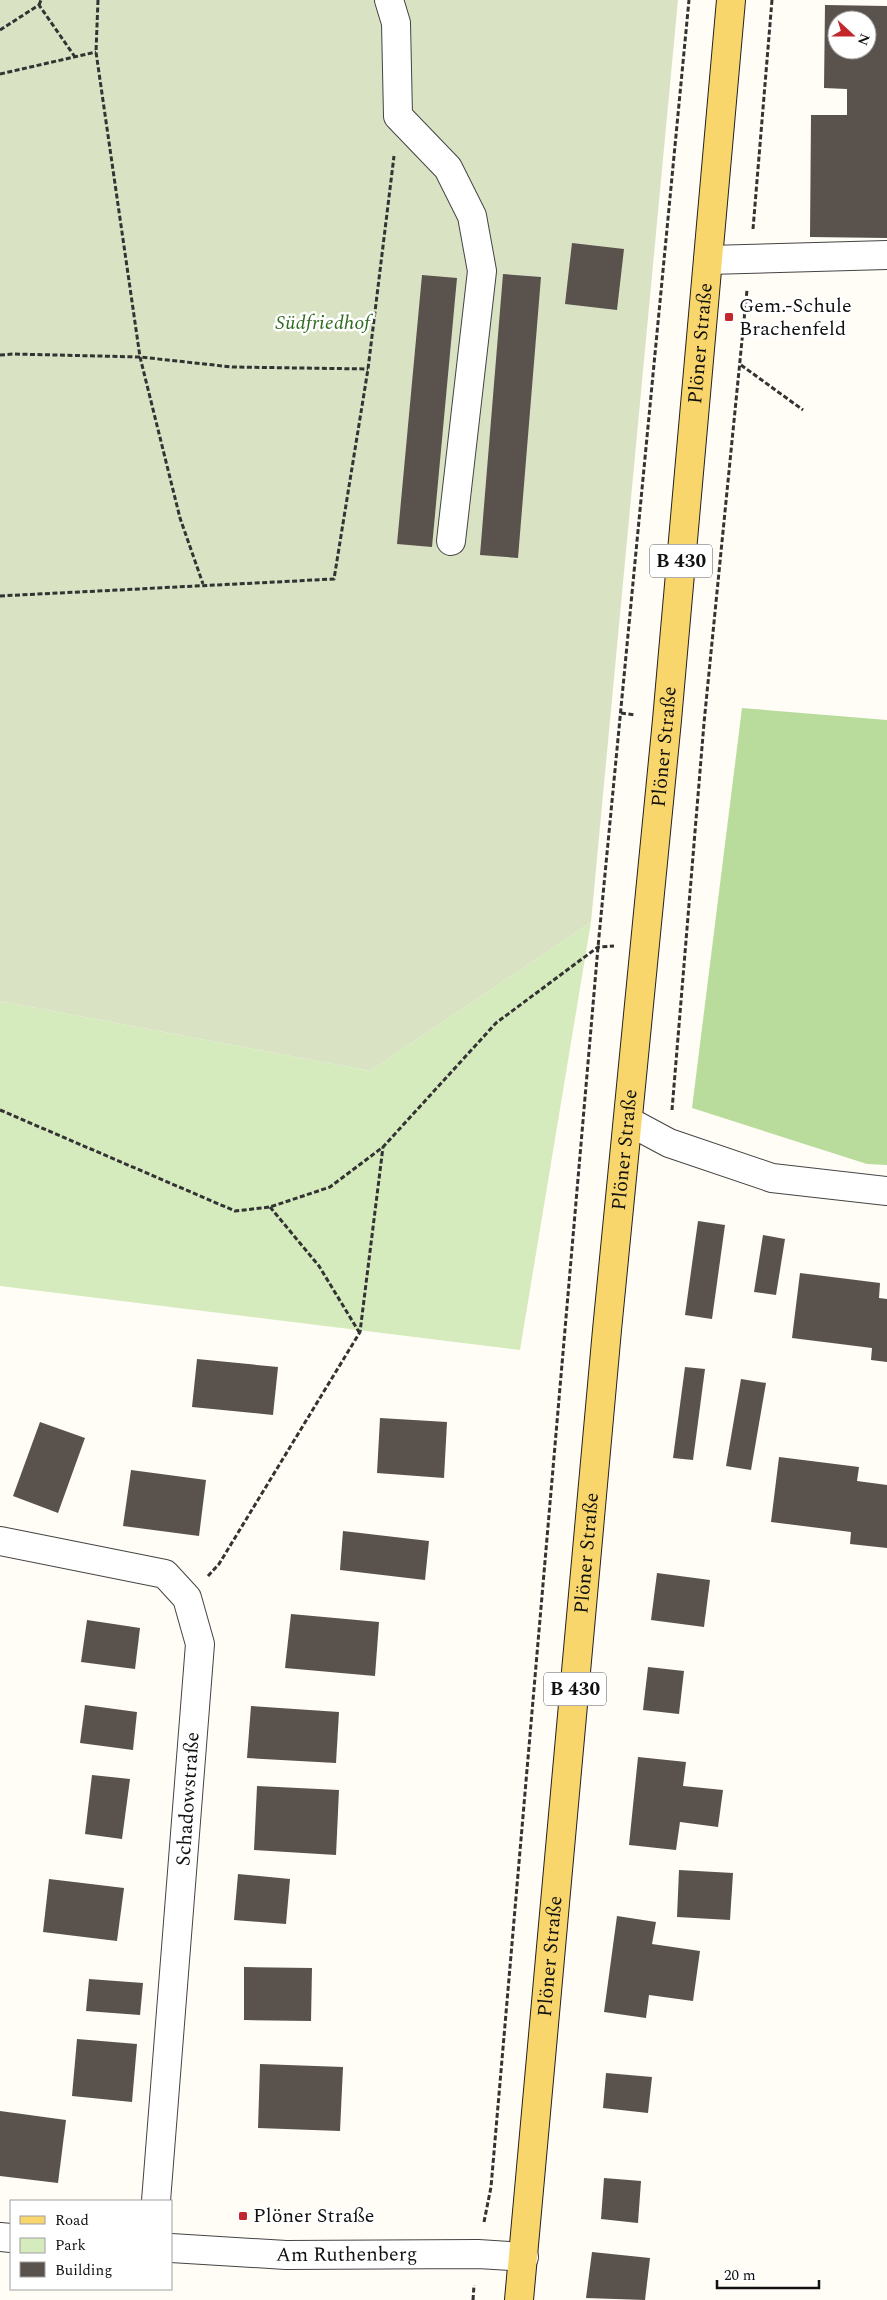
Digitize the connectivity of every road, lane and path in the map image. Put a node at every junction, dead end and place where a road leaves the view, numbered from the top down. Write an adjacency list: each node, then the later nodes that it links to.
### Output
1 (41, 0): 7 (path)
2 (98, 0): 9 (path)
3 (389, 0): 12 (street)
4 (689, 0): 25 (path)
5 (731, 0): 15 (main road, Plöner Straße / B 430)
6 (772, 0): 14 (path)
7 (39, 5): 8 (path); 10 (path)
8 (0, 30)
9 (96, 52): 10 (path); 17 (path)
10 (75, 57): 11 (path)
11 (0, 74)
12 (398, 116): 19 (path); 21 (street)
13 (887, 255): 14 (street)
14 (750, 258): 15 (street); 18 (path)
15 (708, 260): 24 (main road, Plöner Straße / B 430)
16 (0, 355): 17 (path)
17 (140, 357): 19 (path); 22 (path)
18 (741, 365): 20 (path); 28 (path)
19 (368, 369): 22 (path)
20 (803, 410)
21 (451, 541)
22 (203, 584): 23 (path)
23 (0, 596)
24 (645, 944): 25 (path); 27 (main road, Plöner Straße / B 430)
25 (598, 947): 29 (path); 37 (path)
26 (0, 1110): 31 (path)
27 (628, 1121): 28 (street); 38 (main road, Plöner Straße / B 430)
28 (669, 1143): 30 (street)
29 (384, 1147): 31 (path); 32 (path)
30 (887, 1191)
31 (270, 1207): 32 (path)
32 (360, 1332): 34 (path)
33 (0, 1541): 34 (street, Schadowstraße)
34 (187, 1598): 35 (street, Schadowstraße)
35 (156, 2200)
36 (172, 2248): 37 (street, Am Ruthenberg)
37 (478, 2254): 38 (street, Am Ruthenberg); 39 (path)
38 (524, 2257): 40 (main road, Plöner Straße / B 430)
39 (473, 2300)
40 (519, 2300)

